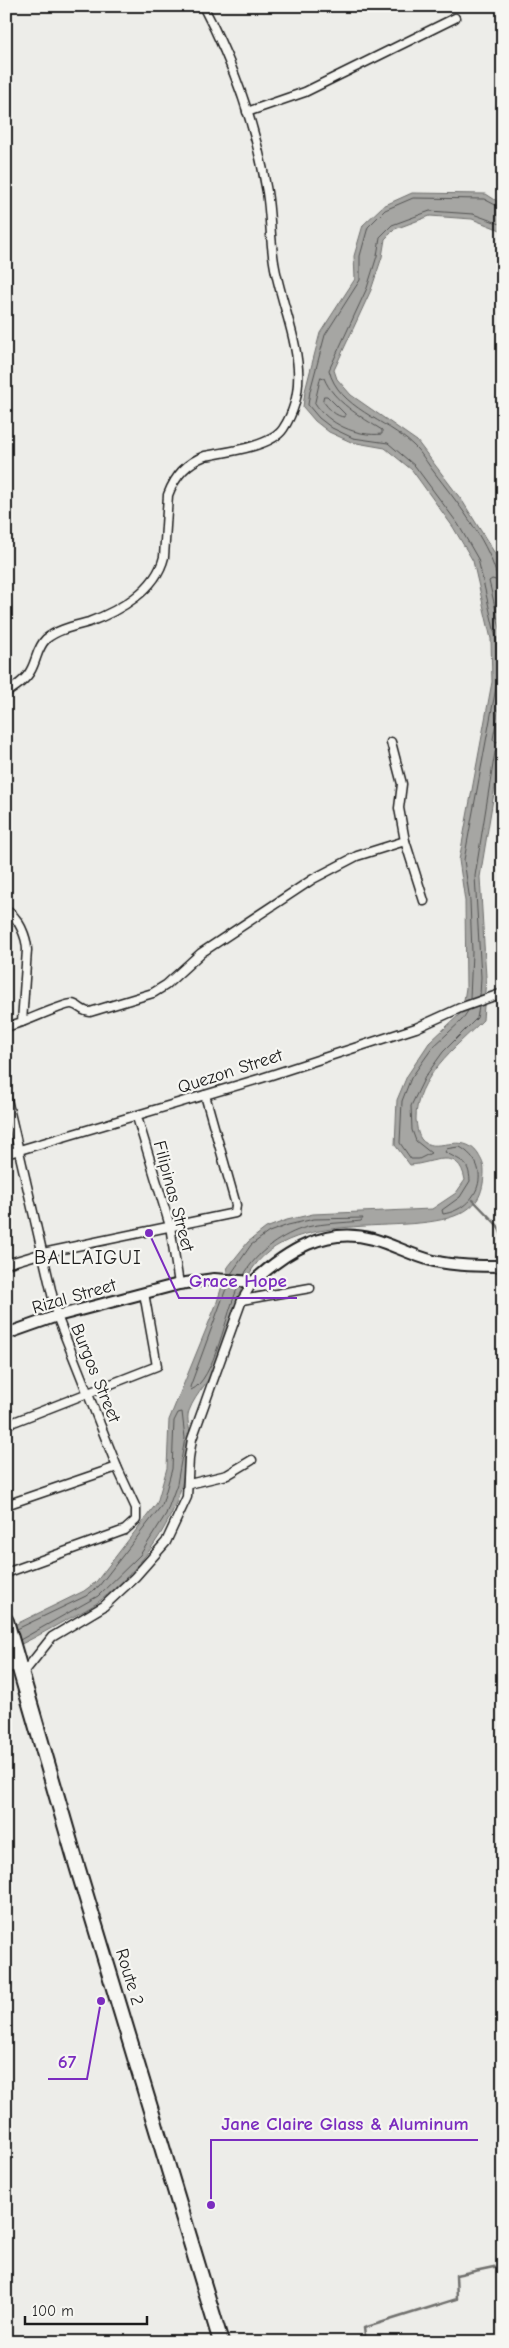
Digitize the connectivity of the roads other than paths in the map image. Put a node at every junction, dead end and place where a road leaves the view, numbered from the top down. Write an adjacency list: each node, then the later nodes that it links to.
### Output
1 (203, 6): 3 (street)
2 (455, 18): 3 (street)
3 (247, 112): 4 (street)
4 (6, 693)
5 (391, 742): 6 (street)
6 (405, 841): 7 (street); 10 (street)
7 (424, 901)
8 (6, 911): 10 (street)
9 (503, 993): 13 (street, Quezon Street)
10 (22, 1022): 11 (street)
11 (6, 1027)
12 (6, 1095): 15 (street, Burgos Street)
13 (205, 1095): 14 (street, Quezon Street); 17 (street)
14 (136, 1117): 15 (street, Quezon Street); 17 (street, Filipinas Street)
15 (20, 1150): 16 (street, Quezon Street); 18 (street, Burgos Street)
16 (6, 1154)
17 (170, 1226): 18 (street); 22 (street, Filipinas Street)
18 (43, 1253): 19 (street); 26 (street, Burgos Street)
19 (6, 1264)
20 (503, 1266): 21 (street)
21 (253, 1282): 22 (street, Rizal Street); 25 (street)
22 (180, 1284): 24 (street, Rizal Street)
23 (310, 1288): 25 (street)
24 (144, 1293): 26 (street, Rizal Street); 28 (street)
25 (242, 1300): 32 (street)
26 (57, 1316): 27 (street, Rizal Street); 28 (street, Burgos Street)
27 (6, 1334)
28 (88, 1392): 29 (street); 31 (street, Burgos Street)
29 (6, 1425)
30 (252, 1460): 32 (street)
31 (117, 1467): 33 (street); 34 (street, Burgos Street)
32 (189, 1484): 36 (street)
33 (6, 1504)
34 (6, 1573)
35 (6, 1621): 36 (highway, Route 2)
36 (16, 1667): 37 (highway, Route 2)
37 (221, 2342)

